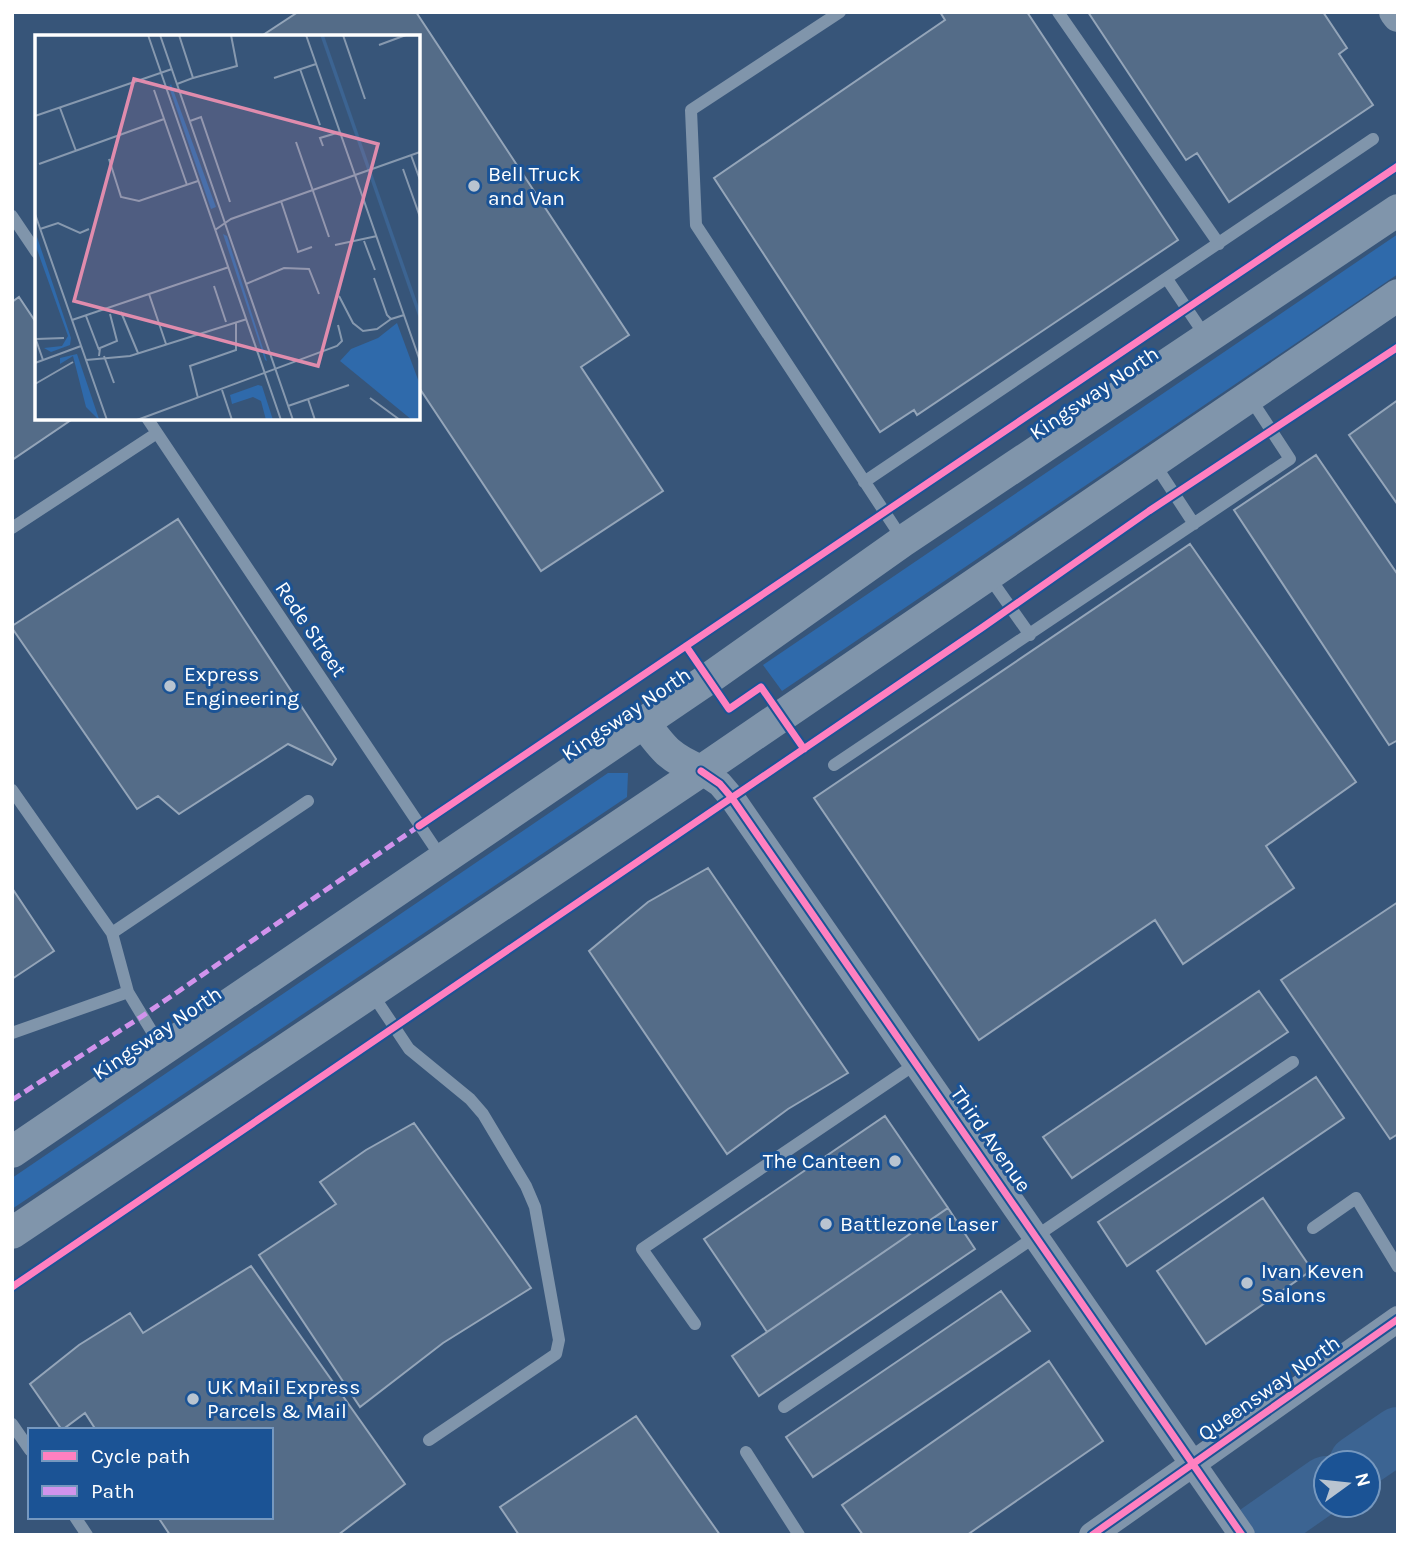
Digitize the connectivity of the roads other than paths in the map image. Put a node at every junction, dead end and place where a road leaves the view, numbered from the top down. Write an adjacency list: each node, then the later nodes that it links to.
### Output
1 (840, 12): 15 (lane)
2 (1058, 12): 6 (lane)
3 (1373, 139): 6 (lane)
4 (1398, 210): 10 (street, Kingsway North)
5 (12, 216): 7 (lane)
6 (1219, 244): 8 (lane)
7 (35, 250)
8 (1167, 279): 10 (lane); 15 (lane)
9 (1398, 295): 11 (street)
10 (1207, 338): 18 (street, Kingsway North)
11 (1249, 397): 14 (street); 16 (lane)
12 (148, 420): 13 (lane, Rede Street)
13 (157, 433): 17 (lane); 26 (lane, Rede Street)
14 (1153, 461): 16 (lane); 19 (street)
15 (864, 482): 18 (lane)
16 (1194, 524): 20 (lane)
17 (12, 528)
18 (903, 541): 21 (street, Kingsway North)
19 (987, 574): 20 (lane); 23 (street)
20 (1030, 635): 22 (lane)
21 (644, 723): 23 (street); 26 (street, Kingsway North)
22 (834, 765)
23 (701, 771): 29 (street); 32 (street, Third Avenue)
24 (12, 790): 27 (lane)
25 (308, 801): 27 (lane)
26 (443, 860): 31 (street, Kingsway North)
27 (112, 933): 28 (lane)
28 (128, 992): 30 (lane); 31 (lane)
29 (370, 992): 36 (street); 43 (lane)
30 (12, 1033)
31 (163, 1050): 34 (street, Kingsway North)
32 (917, 1062): 37 (street, Third Avenue); 40 (lane)
33 (1293, 1062): 37 (lane)
34 (12, 1152)
35 (1312, 1228): 38 (lane)
36 (12, 1233)
37 (1037, 1236): 41 (lane); 46 (street, Third Avenue)
38 (1398, 1267)
39 (1398, 1319): 46 (street, Queensway North)
40 (695, 1324)
41 (784, 1408)
42 (12, 1424): 44 (lane)
43 (429, 1440)
44 (28, 1447)
45 (746, 1452): 49 (lane)
46 (1192, 1462): 50 (street, Queensway North); 51 (street, Third Avenue)
47 (76, 1519): 48 (lane)
48 (87, 1535)
49 (799, 1535)
50 (1091, 1535)
51 (1241, 1535)

